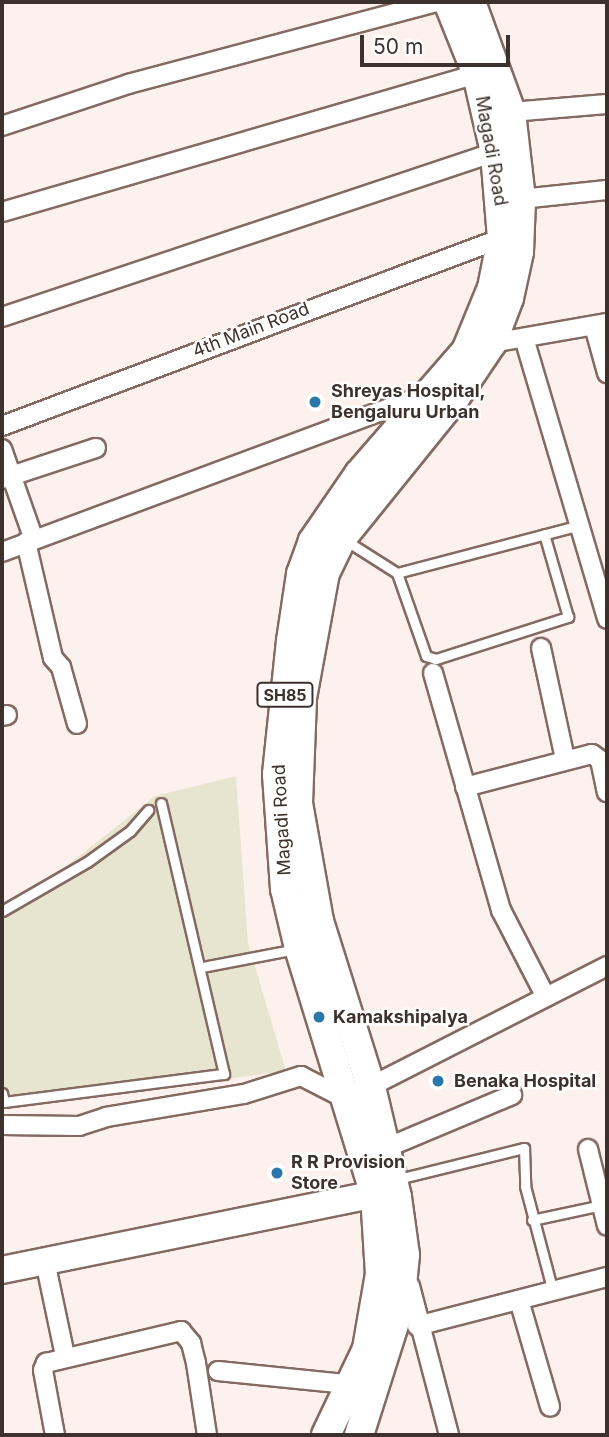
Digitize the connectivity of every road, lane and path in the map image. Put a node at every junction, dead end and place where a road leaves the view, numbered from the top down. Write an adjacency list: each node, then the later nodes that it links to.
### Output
1 (437, 2): 7 (street)
2 (448, 2): 4 (main road, Magadi Road / SH85)
3 (471, 2): 6 (main road, Magadi Road / SH85)
4 (477, 74): 8 (main road, Magadi Road / SH85); 11 (street)
5 (607, 104): 6 (street)
6 (511, 112): 10 (main road, Magadi Road / SH85)
7 (2, 126)
8 (495, 152): 12 (main road, Magadi Road / SH85); 13 (street)
9 (607, 190): 10 (street)
10 (521, 199): 16 (main road, Magadi Road / SH85)
11 (2, 212)
12 (502, 238): 18 (main road, Magadi Road / SH85); 19 (street, 4th Main Road)
13 (2, 317)
14 (601, 325): 15 (street); 17 (street)
15 (524, 338): 16 (street); 23 (street)
16 (492, 343): 18 (main road, Magadi Road / SH85)
17 (607, 373)
18 (445, 395): 25 (main road, Magadi Road / SH85); 26 (street); 39 (main road, Magadi Road / SH85)
19 (4, 419)
20 (96, 447): 22 (street)
21 (2, 449): 22 (street)
22 (6, 477): 26 (street)
23 (576, 526): 24 (lane); 29 (street)
24 (544, 534): 28 (lane); 28 (lane)
25 (342, 538): 28 (lane); 43 (main road, Magadi Road / SH85)
26 (30, 541): 27 (street); 32 (street)
27 (2, 552)
28 (397, 573)
29 (607, 619)
30 (541, 648): 33 (street)
31 (433, 673): 34 (street)
32 (77, 724)
33 (565, 759): 34 (street); 35 (street)
34 (465, 787): 42 (street)
35 (607, 792)
36 (161, 803): 41 (lane)
37 (148, 810): 38 (lane)
38 (2, 911)
39 (299, 948): 41 (lane); 46 (main road, Magadi Road / SH85)
40 (607, 966): 42 (street)
41 (202, 967): 44 (lane)
42 (547, 997): 43 (street)
43 (371, 1087): 46 (street); 48 (main road, Magadi Road / SH85)
44 (2, 1093)
45 (512, 1095): 48 (street)
46 (346, 1099): 47 (street); 50 (main road, Magadi Road / SH85)
47 (2, 1125)
48 (386, 1147): 50 (main road, Magadi Road / SH85)
49 (588, 1149): 51 (street)
50 (388, 1188): 52 (lane); 54 (main road, Magadi Road / SH85); 55 (street); 63 (main road, Magadi Road / SH85)
51 (602, 1205): 52 (lane); 53 (street)
52 (532, 1220): 58 (lane)
53 (607, 1226)
54 (405, 1255): 60 (street); 68 (main road, Magadi Road / SH85)
55 (45, 1261): 56 (street); 61 (street)
56 (2, 1270)
57 (607, 1278): 58 (street)
58 (553, 1292): 59 (street)
59 (519, 1300): 60 (street); 64 (street)
60 (417, 1326): 69 (street)
61 (65, 1356): 65 (street); 66 (street)
62 (218, 1371): 63 (street)
63 (348, 1384): 67 (main road, Magadi Road / SH85)
64 (550, 1407)
65 (55, 1435)
66 (207, 1435)
67 (326, 1435)
68 (359, 1435)
69 (449, 1435)

